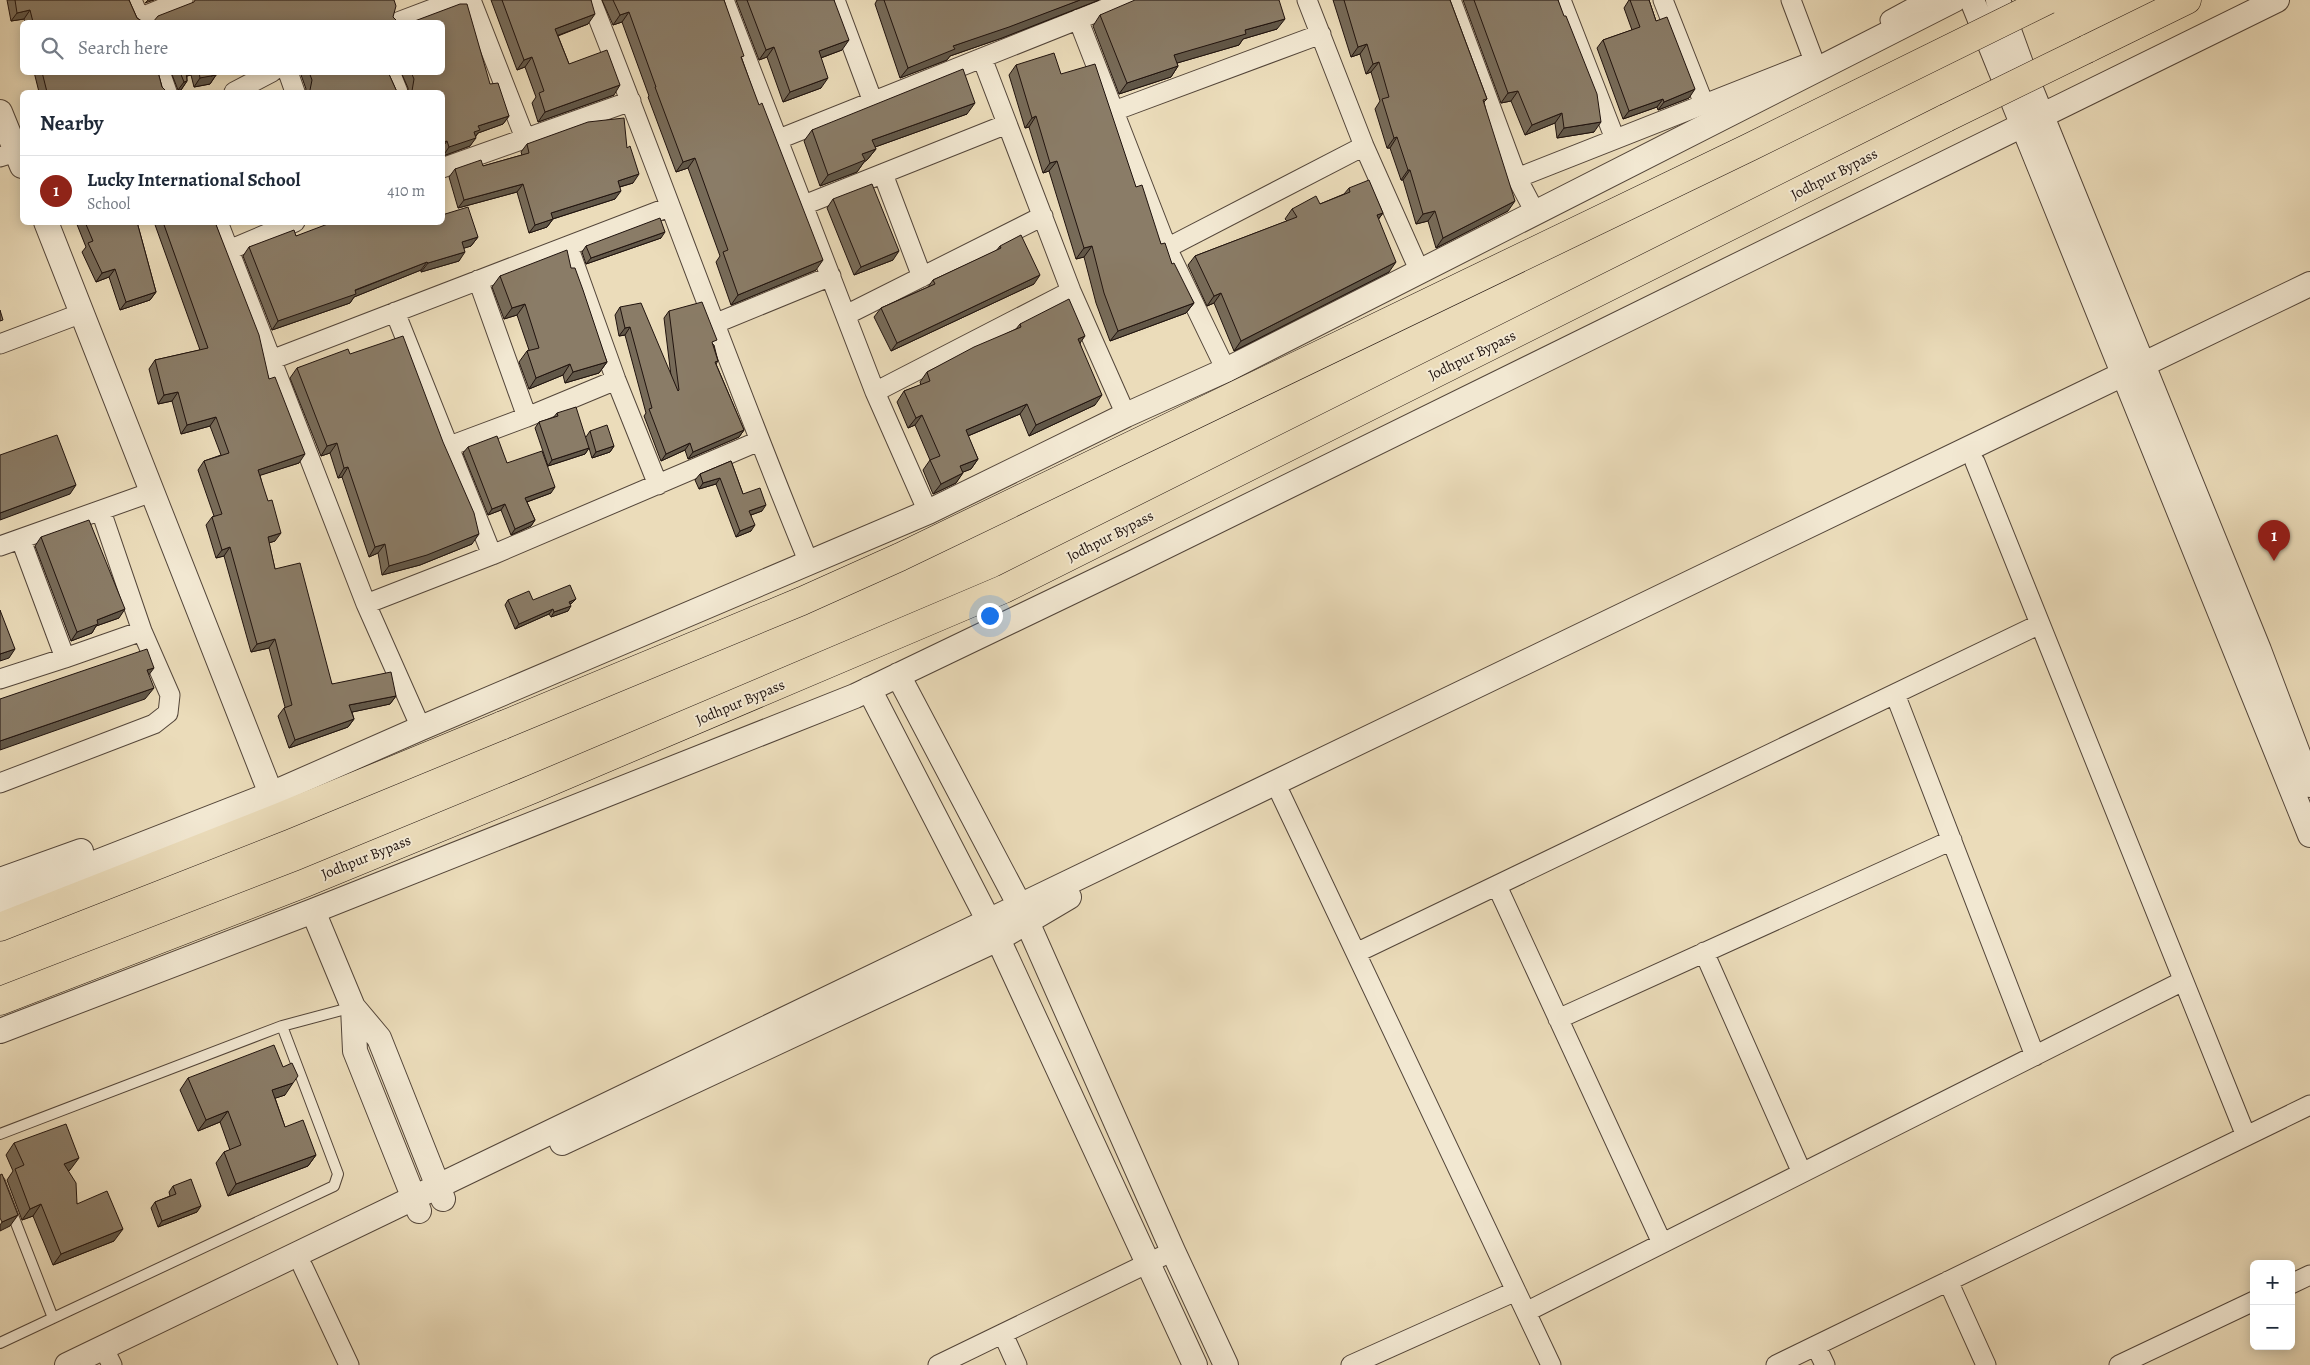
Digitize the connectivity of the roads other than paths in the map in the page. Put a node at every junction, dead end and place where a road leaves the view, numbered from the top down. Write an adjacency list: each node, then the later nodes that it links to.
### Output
1 (132, 0): 21 (street)
2 (183, 0): 21 (street)
3 (456, 0): 22 (street)
4 (471, 0): 42 (street)
5 (591, 0): 35 (street)
6 (724, 0): 43 (street)
7 (1127, 0): 23 (street)
8 (1307, 0): 24 (street)
9 (1451, 0): 49 (street)
10 (1562, 0): 44 (street)
11 (1663, 0): 37 (street)
12 (1791, 0): 26 (street)
13 (1927, 0): 26 (street)
14 (1954, 0): 52 (street)
15 (1972, 0): 40 (street)
16 (1998, 0): 40 (street)
17 (2048, 0): 110 (highway, bridge)
18 (2187, 0): 115 (highway, Jodhpur Bypass, bridge)
19 (2277, 0): 40 (street)
20 (841, 2): 36 (street)
21 (140, 20)
22 (403, 20)
23 (1078, 20): 25 (street); 38 (street)
24 (1321, 34): 38 (street); 45 (street)
25 (982, 58): 36 (street); 41 (street)
26 (1814, 61): 37 (street)
27 (161, 75): 31 (street)
28 (266, 75): 32 (street)
29 (289, 75): 33 (street)
30 (391, 75): 34 (street)
31 (166, 90)
32 (238, 90)
33 (294, 90)
34 (397, 90)
35 (631, 101): 42 (street); 51 (street)
36 (873, 102): 43 (street)
37 (1704, 104): 44 (street)
38 (1114, 111): 58 (street)
39 (0, 112): 46 (street)
40 (2032, 119): 74 (street); 94 (street)
41 (1007, 124): 48 (street); 53 (street)
42 (525, 138): 47 (street)
43 (779, 139): 50 (street)
44 (1615, 139): 49 (street)
45 (1364, 146): 58 (street); 60 (street)
46 (13, 158)
47 (445, 167)
48 (883, 174): 50 (street); 62 (street)
49 (1517, 178): 52 (street)
50 (804, 205): 61 (street)
51 (669, 207): 57 (street); 70 (street)
52 (1536, 214): 60 (street)
53 (1043, 216): 62 (street); 65 (street)
54 (47, 225): 68 (street)
55 (219, 225): 59 (street)
56 (288, 225): 59 (street)
57 (568, 246): 63 (street); 75 (street)
58 (1167, 248): 73 (street)
59 (229, 250): 72 (street)
60 (1420, 272): 73 (street)
61 (831, 276): 69 (street); 70 (street)
62 (922, 277): 69 (street)
63 (478, 280): 67 (street); 78 (street)
64 (2310, 284): 74 (street)
65 (1071, 291): 76 (street); 77 (street)
66 (2310, 301): 74 (street)
67 (395, 312): 72 (street); 80 (street)
68 (82, 313): 71 (street); 83 (street)
69 (846, 315): 76 (street)
70 (714, 324): 79 (street)
71 (0, 344)
72 (271, 360): 90 (street)
73 (1226, 370): 77 (street)
74 (2136, 376): 81 (street); 100 (street); 103 (street); 109 (street)
75 (616, 380): 78 (street); 82 (street)
76 (875, 392): 85 (street)
77 (1126, 415): 85 (street)
78 (527, 417): 80 (street)
79 (759, 441): 82 (street); 89 (street)
80 (447, 447): 88 (street)
81 (1975, 462): 91 (street); 102 (street)
82 (658, 485): 88 (street)
83 (152, 492): 84 (street); 101 (street)
84 (101, 511): 86 (street); 92 (street)
85 (928, 512): 89 (street)
86 (20, 540): 87 (street); 93 (street)
87 (0, 546)
88 (492, 555): 90 (street)
89 (809, 563): 98 (street)
90 (366, 604): 98 (street)
91 (2040, 624): 97 (street); 114 (street)
92 (142, 631): 93 (street); 99 (street)
93 (65, 658): 95 (street)
94 (898, 675): 96 (street); 109 (street)
95 (0, 679)
96 (869, 689): 108 (street); 111 (street)
97 (1895, 694): 104 (street); 106 (street)
98 (420, 728): 101 (street)
99 (0, 783)
100 (2310, 785)
101 (269, 789): 105 (street); 107 (street)
102 (1281, 795): 109 (street); 113 (street)
103 (2307, 821)
104 (1952, 840): 112 (street); 120 (street)
105 (0, 880)
106 (1497, 886): 113 (street); 117 (street)
107 (0, 900)
108 (313, 911): 116 (street); 119 (street)
109 (1023, 915): 111 (street); 129 (street)
110 (0, 927)
111 (994, 930): 126 (street); 130 (street)
112 (1704, 952): 117 (street); 124 (street)
113 (1356, 953): 135 (street)
114 (2184, 981): 120 (street); 123 (street)
115 (0, 1001)
116 (353, 1007): 118 (lane); 126 (street); 127 (street)
117 (1558, 1019): 128 (street)
118 (282, 1026): 122 (lane); 138 (lane)
119 (0, 1030)
120 (2035, 1056): 124 (street)
121 (2310, 1105): 123 (street)
122 (0, 1134)
123 (2246, 1136): 133 (street)
124 (1802, 1173): 128 (street)
125 (0, 1182): 138 (lane)
126 (440, 1192): 127 (street)
127 (416, 1204): 131 (street); 142 (street)
128 (1662, 1243): 137 (street)
129 (1173, 1251): 130 (street); 149 (street)
130 (1148, 1263): 139 (street); 148 (street)
131 (303, 1268): 142 (street); 145 (street)
132 (2310, 1275): 134 (street)
133 (1948, 1281): 141 (street); 154 (street)
134 (2295, 1282)
135 (1516, 1291): 137 (street); 150 (street)
136 (2250, 1303): 143 (street)
137 (1526, 1312): 151 (street)
138 (53, 1318): 140 (lane)
139 (1003, 1334): 146 (street); 147 (street)
140 (0, 1343)
141 (1816, 1346): 152 (street); 153 (street)
142 (107, 1360): 144 (street)
143 (2142, 1360): 155 (street)
144 (66, 1365)
145 (349, 1365)
146 (938, 1365)
147 (1017, 1365)
148 (1195, 1365)
149 (1226, 1365)
150 (1351, 1365)
151 (1551, 1365)
152 (1776, 1365)
153 (1825, 1365)
154 (1986, 1365)
155 (2119, 1365)

